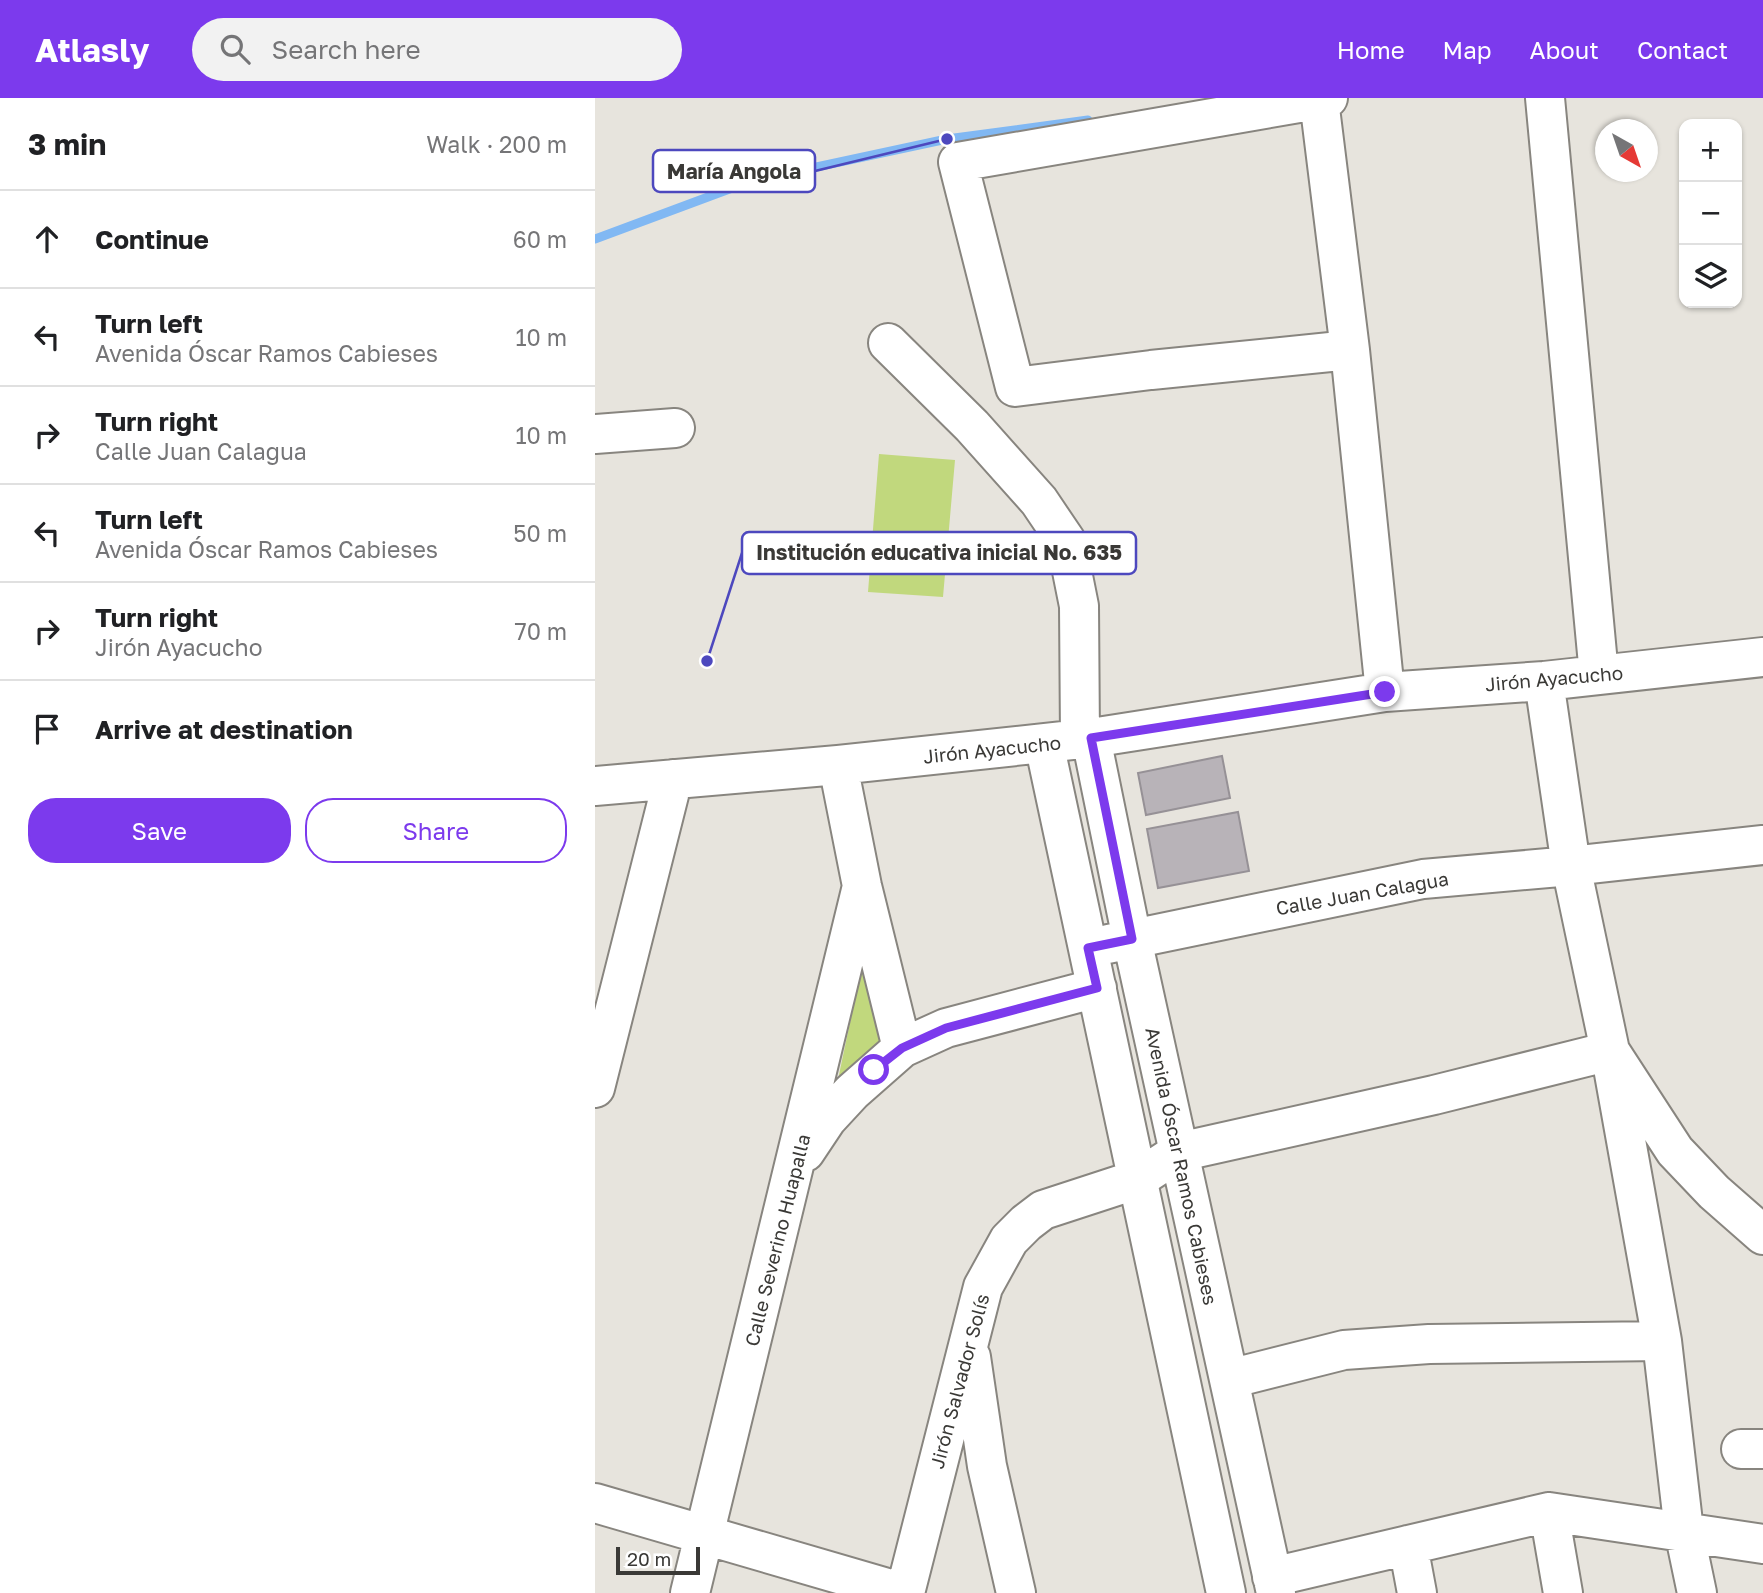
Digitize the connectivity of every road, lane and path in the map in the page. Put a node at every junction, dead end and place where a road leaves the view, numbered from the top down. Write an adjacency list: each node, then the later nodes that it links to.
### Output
1 (1545, 98): 8 (street)
2 (1323, 99): 4 (street); 4 (street)
3 (888, 343): 11 (street)
4 (1350, 350): 10 (street)
5 (675, 428): 6 (street)
6 (595, 434)
7 (1763, 657): 8 (street, Jirón Ayacucho)
8 (1599, 675): 9 (street, Jirón Ayacucho)
9 (1544, 681): 10 (street, Jirón Ayacucho); 16 (street)
10 (1385, 692): 11 (street, Jirón Ayacucho)
11 (1071, 740): 12 (street, Jirón Ayacucho); 18 (street, Avenida Óscar Ramos Cabieses); 19 (street)
12 (838, 765): 13 (street, Jirón Ayacucho); 17 (street)
13 (673, 779): 14 (street, Jirón Ayacucho); 23 (street)
14 (595, 786)
15 (1763, 845): 16 (street, Calle Juan Calagua)
16 (1571, 866): 18 (street, Calle Juan Calagua); 22 (street)
17 (862, 886): 21 (street); 25 (street, Calle Severino Huapalla)
18 (1132, 939): 19 (street, Calle Juan Calagua); 24 (street, Avenida Óscar Ramos Cabieses)
19 (1088, 948): 20 (street)
20 (1097, 988): 21 (street); 26 (street)
21 (902, 1048): 25 (street)
22 (1610, 1051): 24 (street); 27 (street); 29 (street)
23 (595, 1088)
24 (1179, 1152): 26 (street, Jirón Salvador Solís); 30 (street, Avenida Óscar Ramos Cabieses)
25 (795, 1168): 34 (street, Calle Severino Huapalla)
26 (1138, 1179): 28 (street, Jirón Salvador Solís); 41 (street)
27 (1763, 1235)
28 (969, 1341): 39 (street, Jirón Salvador Solís); 40 (street)
29 (1662, 1341): 30 (street); 33 (street)
30 (1229, 1378): 37 (street, Avenida Óscar Ramos Cabieses)
31 (595, 1503): 34 (street)
32 (1549, 1512): 33 (street); 36 (street); 43 (street)
33 (1684, 1531): 35 (street); 44 (street)
34 (705, 1534): 38 (street, Calle Severino Huapalla); 39 (street)
35 (1763, 1544)
36 (1408, 1545): 37 (street); 42 (street)
37 (1274, 1585)
38 (690, 1593)
39 (904, 1593)
40 (1016, 1593)
41 (1226, 1593)
42 (1417, 1593)
43 (1563, 1593)
44 (1697, 1593)

